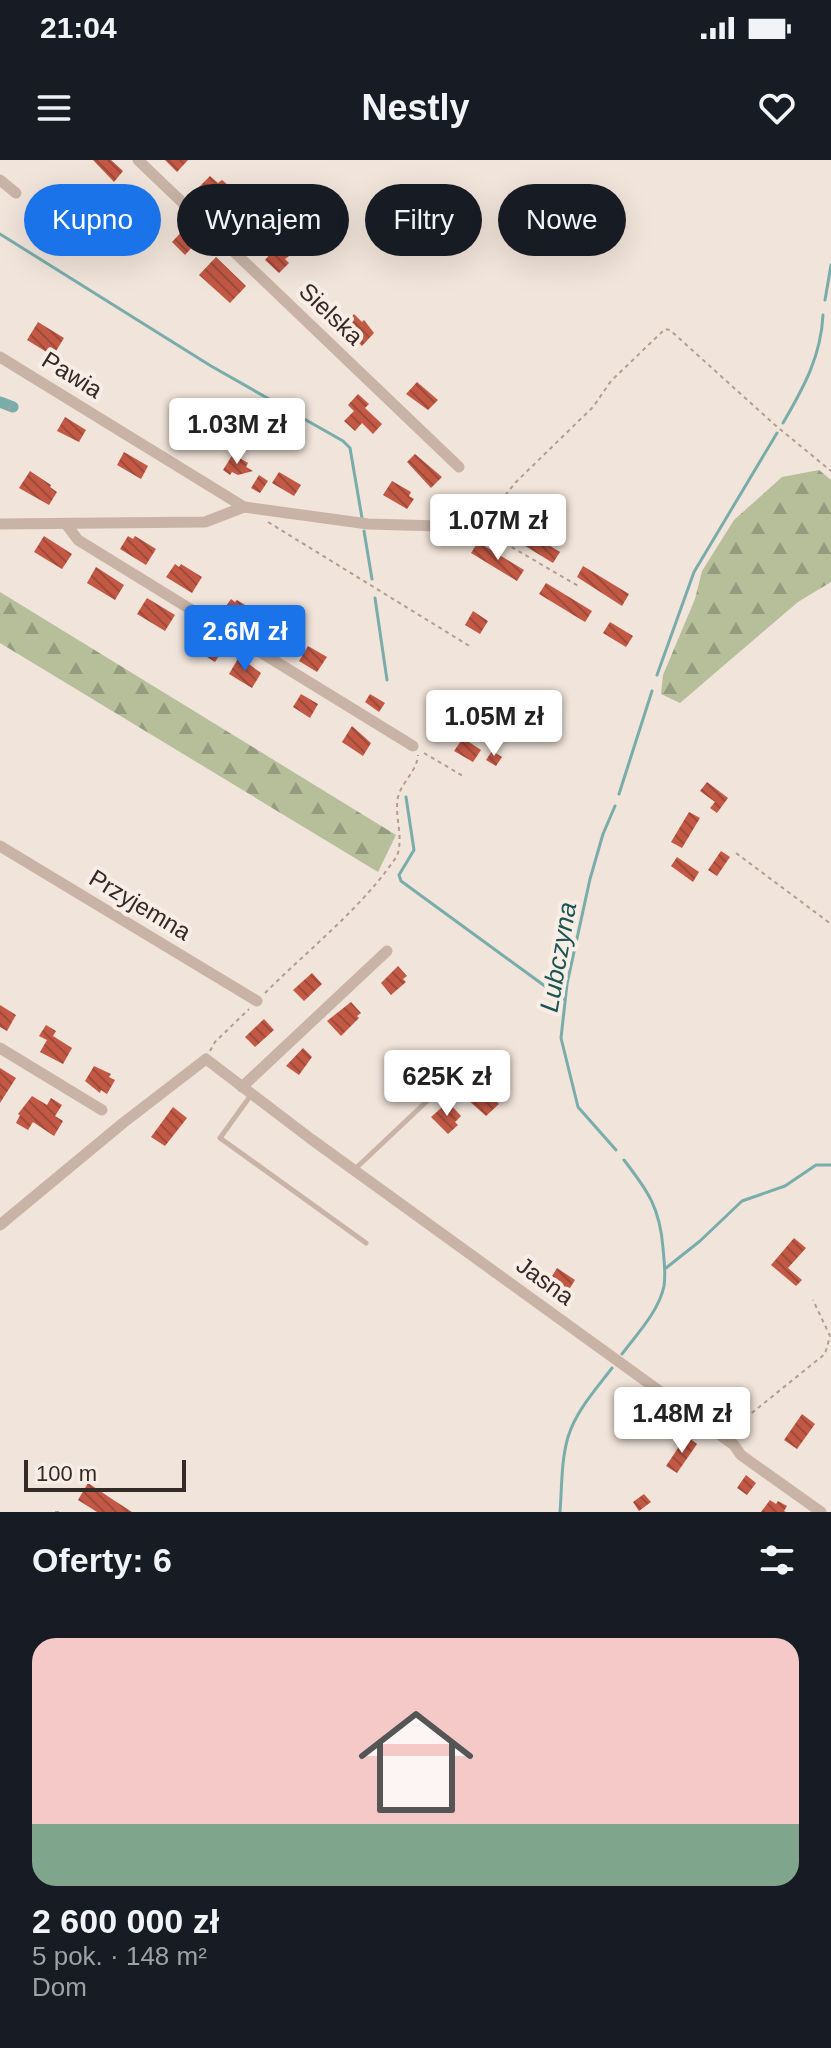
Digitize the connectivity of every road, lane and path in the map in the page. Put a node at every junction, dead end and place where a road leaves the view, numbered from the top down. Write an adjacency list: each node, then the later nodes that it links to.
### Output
1 (138, 160): 7 (street, Sielska)
2 (0, 180): 3 (street)
3 (16, 193)
4 (0, 357): 9 (street, Pawia)
5 (10, 404): 6 (path)
6 (9, 410)
7 (459, 467)
8 (831, 471): 13 (path)
9 (244, 507): 11 (street, Pawia); 12 (street, Pawia); 14 (path)
10 (0, 524): 11 (street, Pawia)
11 (66, 524): 15 (street)
12 (475, 527)
13 (580, 587)
14 (471, 647)
15 (413, 746)
16 (463, 776): 21 (path)
17 (0, 846): 21 (street, Przyjemna)
18 (736, 853): 19 (path)
19 (831, 924)
20 (387, 951): 25 (street)
21 (257, 1001): 24 (path)
22 (0, 1048): 26 (street)
23 (478, 1053): 27 (lane)
24 (206, 1059): 25 (street, Jasna); 28 (street)
25 (247, 1090): 27 (street, Jasna); 29 (lane)
26 (102, 1110)
27 (354, 1170): 31 (street, Jasna)
28 (0, 1225)
29 (366, 1243)
30 (813, 1300): 31 (path)
31 (723, 1437): 32 (street, Jasna)
32 (821, 1512)

